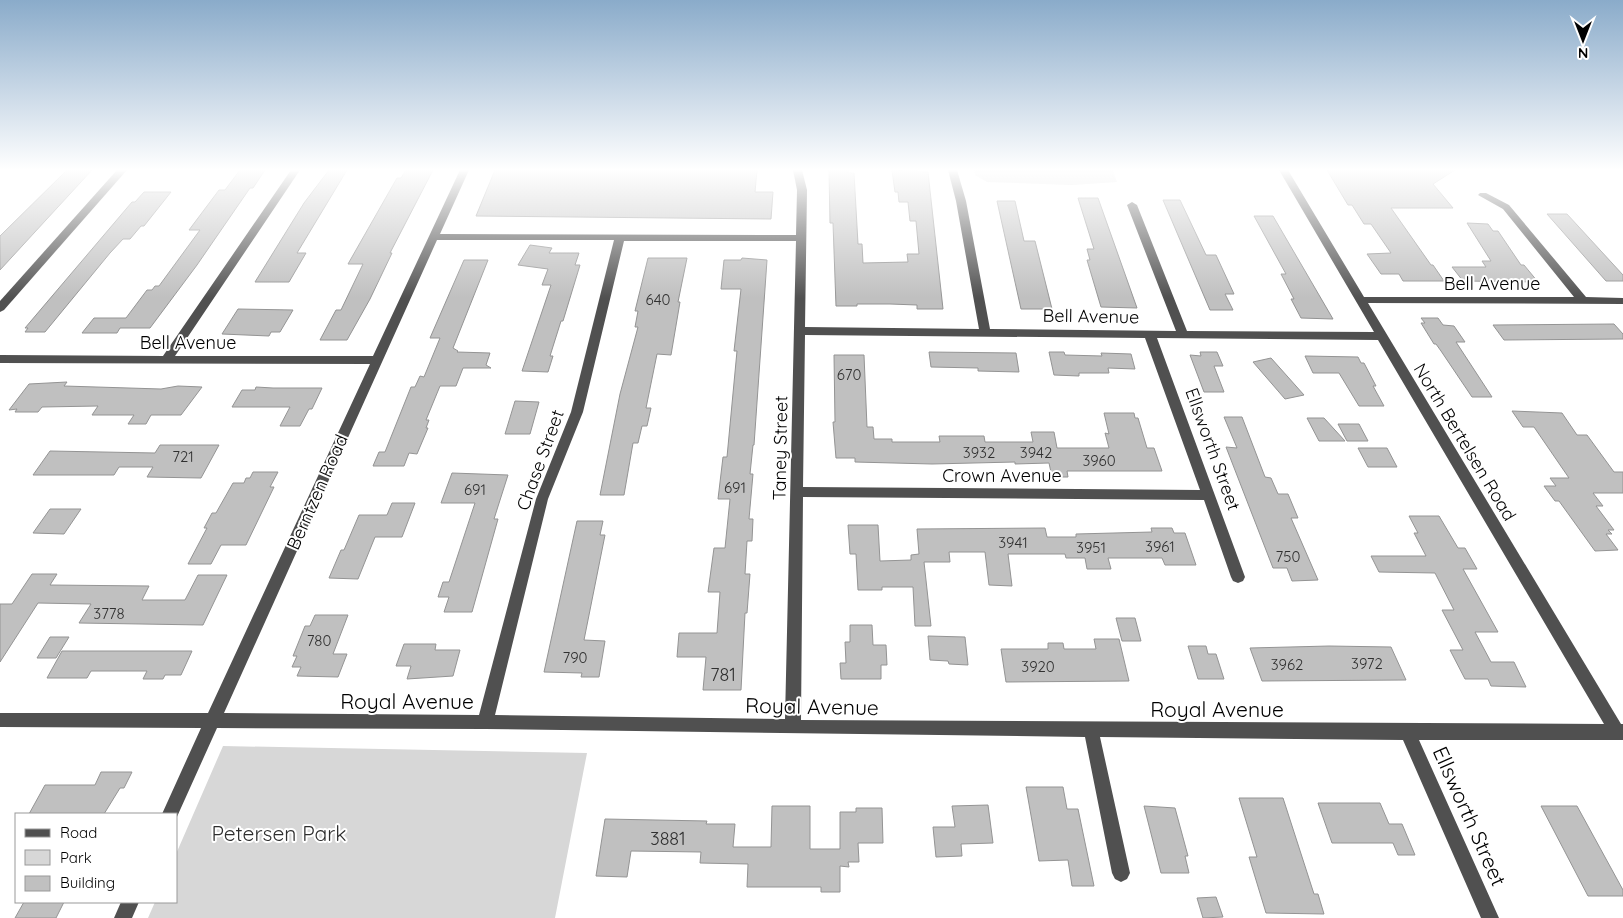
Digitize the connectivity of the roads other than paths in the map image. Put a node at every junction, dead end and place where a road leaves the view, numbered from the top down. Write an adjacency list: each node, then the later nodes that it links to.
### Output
1 (84, 213): 15 (street)
2 (266, 213): 22 (street)
3 (444, 213): 9 (street, Berntzen Road)
4 (802, 213): 11 (street, Taney Street)
5 (963, 213): 17 (street)
6 (1135, 213): 19 (street)
7 (1308, 213): 12 (street, North Bertelsen Road)
8 (1511, 213): 13 (street)
9 (433, 237): 10 (street); 23 (street, Berntzen Road)
10 (620, 238): 11 (street); 29 (street, Chase Street)
11 (801, 238): 16 (street, Taney Street)
12 (1360, 300): 13 (street, Bell Avenue); 20 (street, North Bertelsen Road)
13 (1583, 301): 14 (street, Bell Avenue)
14 (1623, 301)
15 (0, 308)
16 (800, 331): 17 (street, Bell Avenue); 24 (street, Taney Street)
17 (985, 332): 18 (street, Bell Avenue)
18 (1150, 335): 19 (street, Bell Avenue); 25 (street, Ellsworth Street)
19 (1183, 335): 20 (street, Bell Avenue)
20 (1382, 336): 33 (street, North Bertelsen Road)
21 (0, 359): 22 (street, Bell Avenue)
22 (167, 359): 23 (street, Bell Avenue)
23 (376, 360): 28 (street, Berntzen Road)
24 (796, 492): 25 (street, Crown Avenue); 30 (street, Taney Street)
25 (1208, 495): 26 (street, Ellsworth Street)
26 (1238, 577)
27 (0, 720): 28 (street, Royal Avenue)
28 (212, 722): 29 (street, Royal Avenue); 34 (street, Berntzen Road)
29 (485, 722): 30 (street, Royal Avenue)
30 (793, 727): 31 (street, Royal Avenue)
31 (1091, 730): 32 (street, Royal Avenue); 35 (street)
32 (1408, 732): 33 (street, Royal Avenue); 38 (street, Ellsworth Street)
33 (1620, 732)
34 (170, 813)
35 (1121, 874)
36 (130, 903): 37 (street)
37 (122, 918)
38 (1490, 918)

